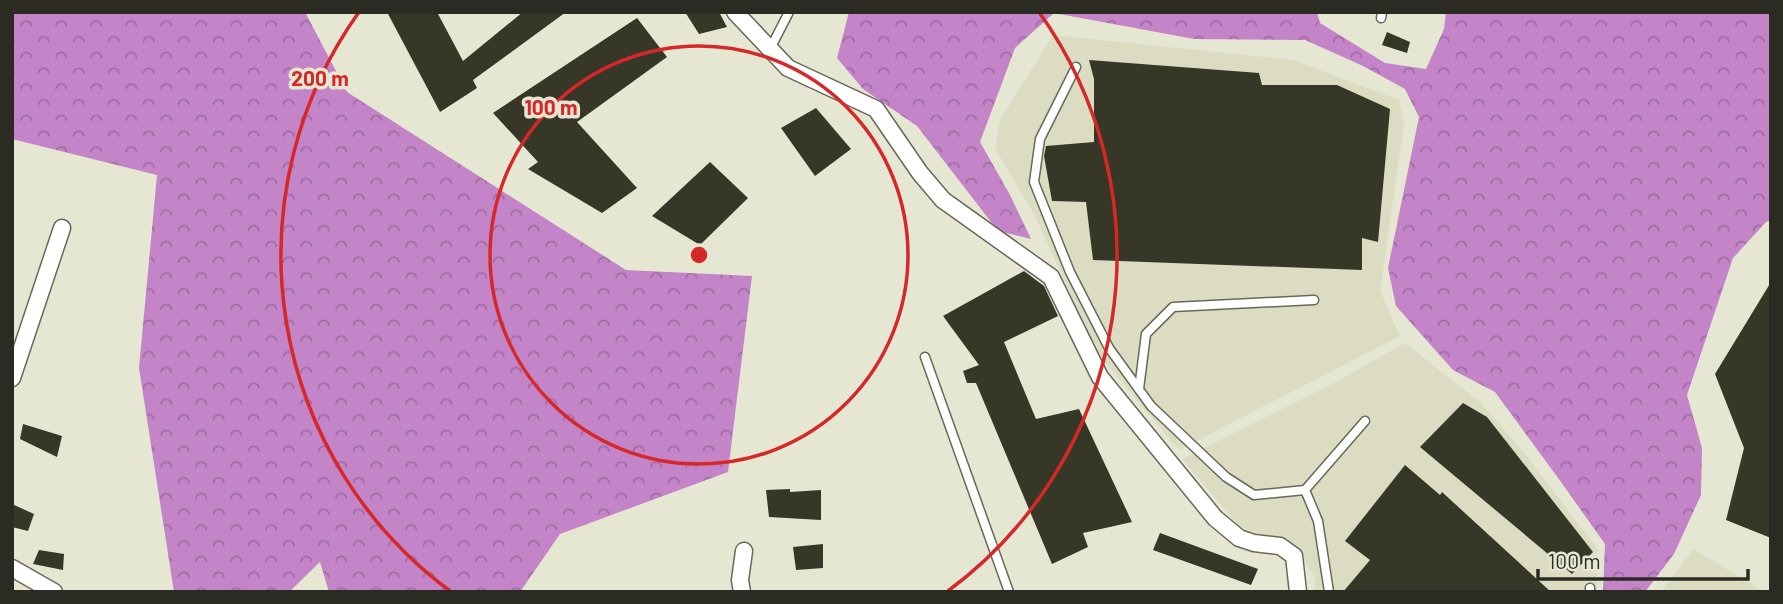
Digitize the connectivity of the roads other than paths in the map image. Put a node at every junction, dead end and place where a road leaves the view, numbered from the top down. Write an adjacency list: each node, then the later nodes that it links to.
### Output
1 (735, 12): 3 (street)
2 (789, 12): 3 (lane)
3 (770, 49): 17 (street)
4 (1076, 67): 9 (lane)
5 (62, 228): 8 (street)
6 (1314, 300): 9 (lane)
7 (925, 357): 16 (lane)
8 (14, 369)
9 (1139, 389): 11 (lane)
10 (1365, 421): 11 (lane)
11 (1305, 490): 18 (lane)
12 (744, 551): 15 (street)
13 (12, 568): 14 (street)
14 (54, 592)
15 (742, 592)
16 (1009, 592)
17 (1298, 592)
18 (1329, 592)

